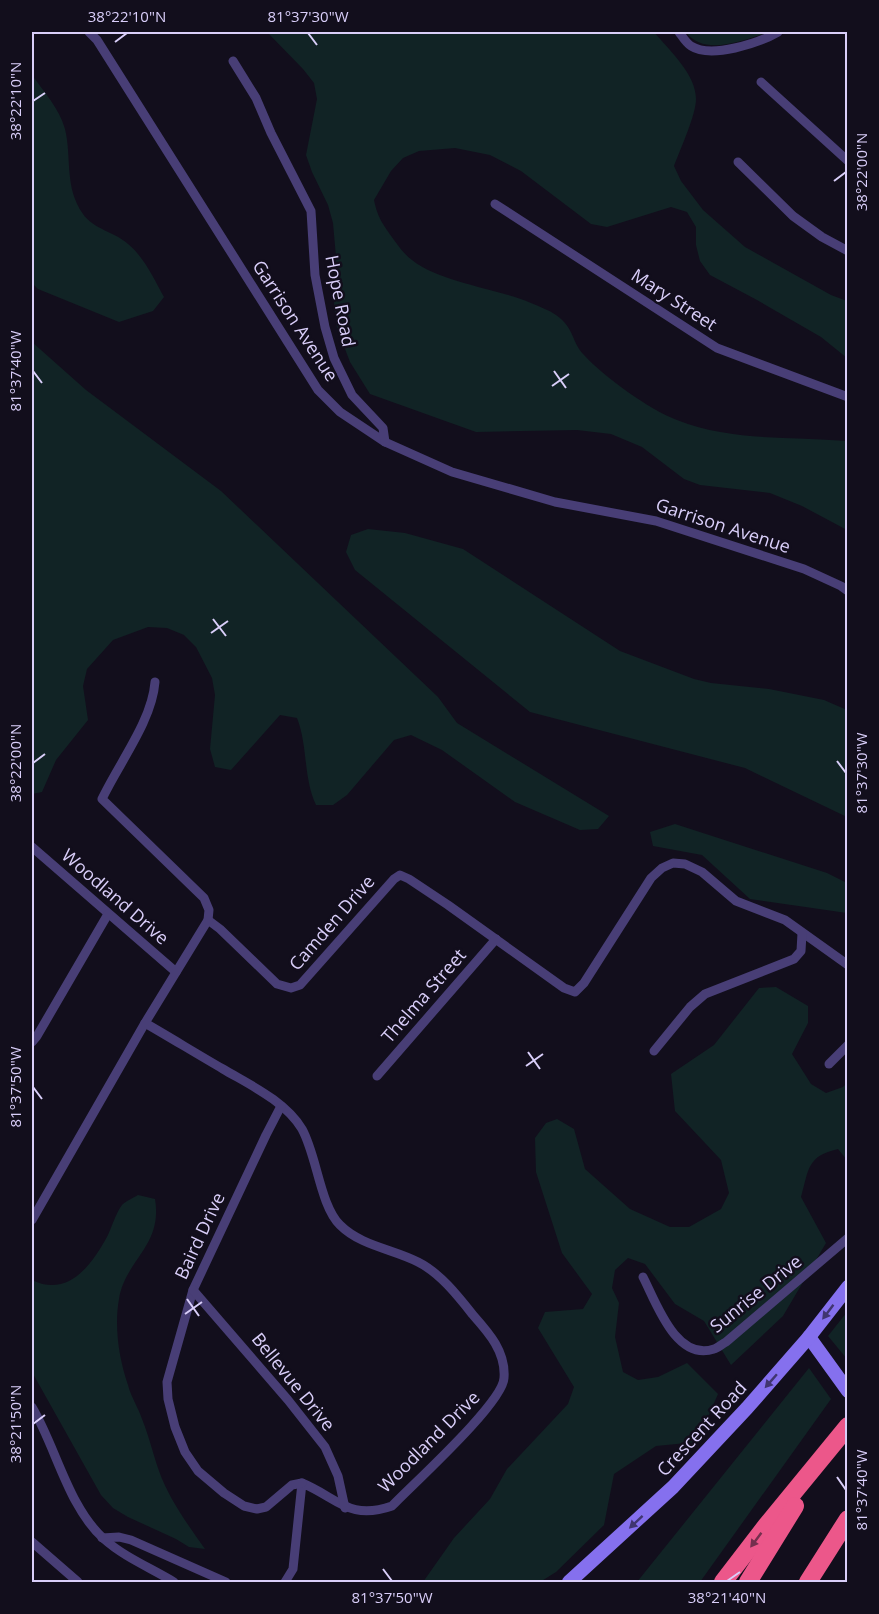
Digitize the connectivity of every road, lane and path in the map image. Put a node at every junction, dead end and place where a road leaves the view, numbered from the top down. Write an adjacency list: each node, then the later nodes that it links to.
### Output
1 (89, 32): 11 (street, Garrison Avenue)
2 (679, 32): 3 (street)
3 (778, 32)
4 (233, 61): 11 (street, Hope Road)
5 (761, 82): 6 (street)
6 (848, 161)
7 (738, 162): 9 (street)
8 (495, 204): 10 (street, Mary Street)
9 (848, 251)
10 (848, 397)
11 (386, 442): 12 (street, Garrison Avenue)
12 (848, 591)
13 (155, 682): 16 (street)
14 (32, 847): 15 (street, Woodland Drive)
15 (108, 914): 20 (street, Woodland Drive); 22 (street)
16 (208, 920): 18 (street, Camden Drive); 20 (street)
17 (802, 933): 18 (street, Camden Drive); 19 (street, Camden Drive); 24 (street)
18 (496, 939): 26 (street, Thelma Street)
19 (845, 963)
20 (176, 972): 21 (street)
21 (145, 1023): 27 (street, Woodland Drive); 28 (street)
22 (32, 1042)
23 (848, 1045): 25 (street)
24 (654, 1051)
25 (829, 1064)
26 (377, 1076)
27 (281, 1106): 32 (street, Baird Drive); 39 (street, Woodland Drive)
28 (32, 1220)
29 (848, 1238): 30 (street, Sunrise Drive)
30 (643, 1277)
31 (848, 1287): 33 (street, Crescent Road, one-way to 33)
32 (193, 1290): 38 (street, Baird Drive); 39 (street, Bellevue Drive)
33 (809, 1336): 34 (street); 48 (street, Crescent Road, one-way to 48)
34 (848, 1391)
35 (32, 1407): 42 (street)
36 (848, 1426): 37 (highway)
37 (832, 1446): 49 (highway, one-way to 49); 50 (highway)
38 (302, 1483): 39 (street, Woodland Drive); 47 (street)
39 (345, 1508)
40 (848, 1519): 41 (highway)
41 (838, 1536): 51 (highway); 52 (highway)
42 (102, 1538): 45 (street); 46 (street)
43 (32, 1542): 44 (street)
44 (78, 1582)
45 (174, 1582)
46 (226, 1582)
47 (285, 1582)
48 (568, 1582)
49 (723, 1582)
50 (747, 1582)
51 (808, 1582)
52 (817, 1582)

